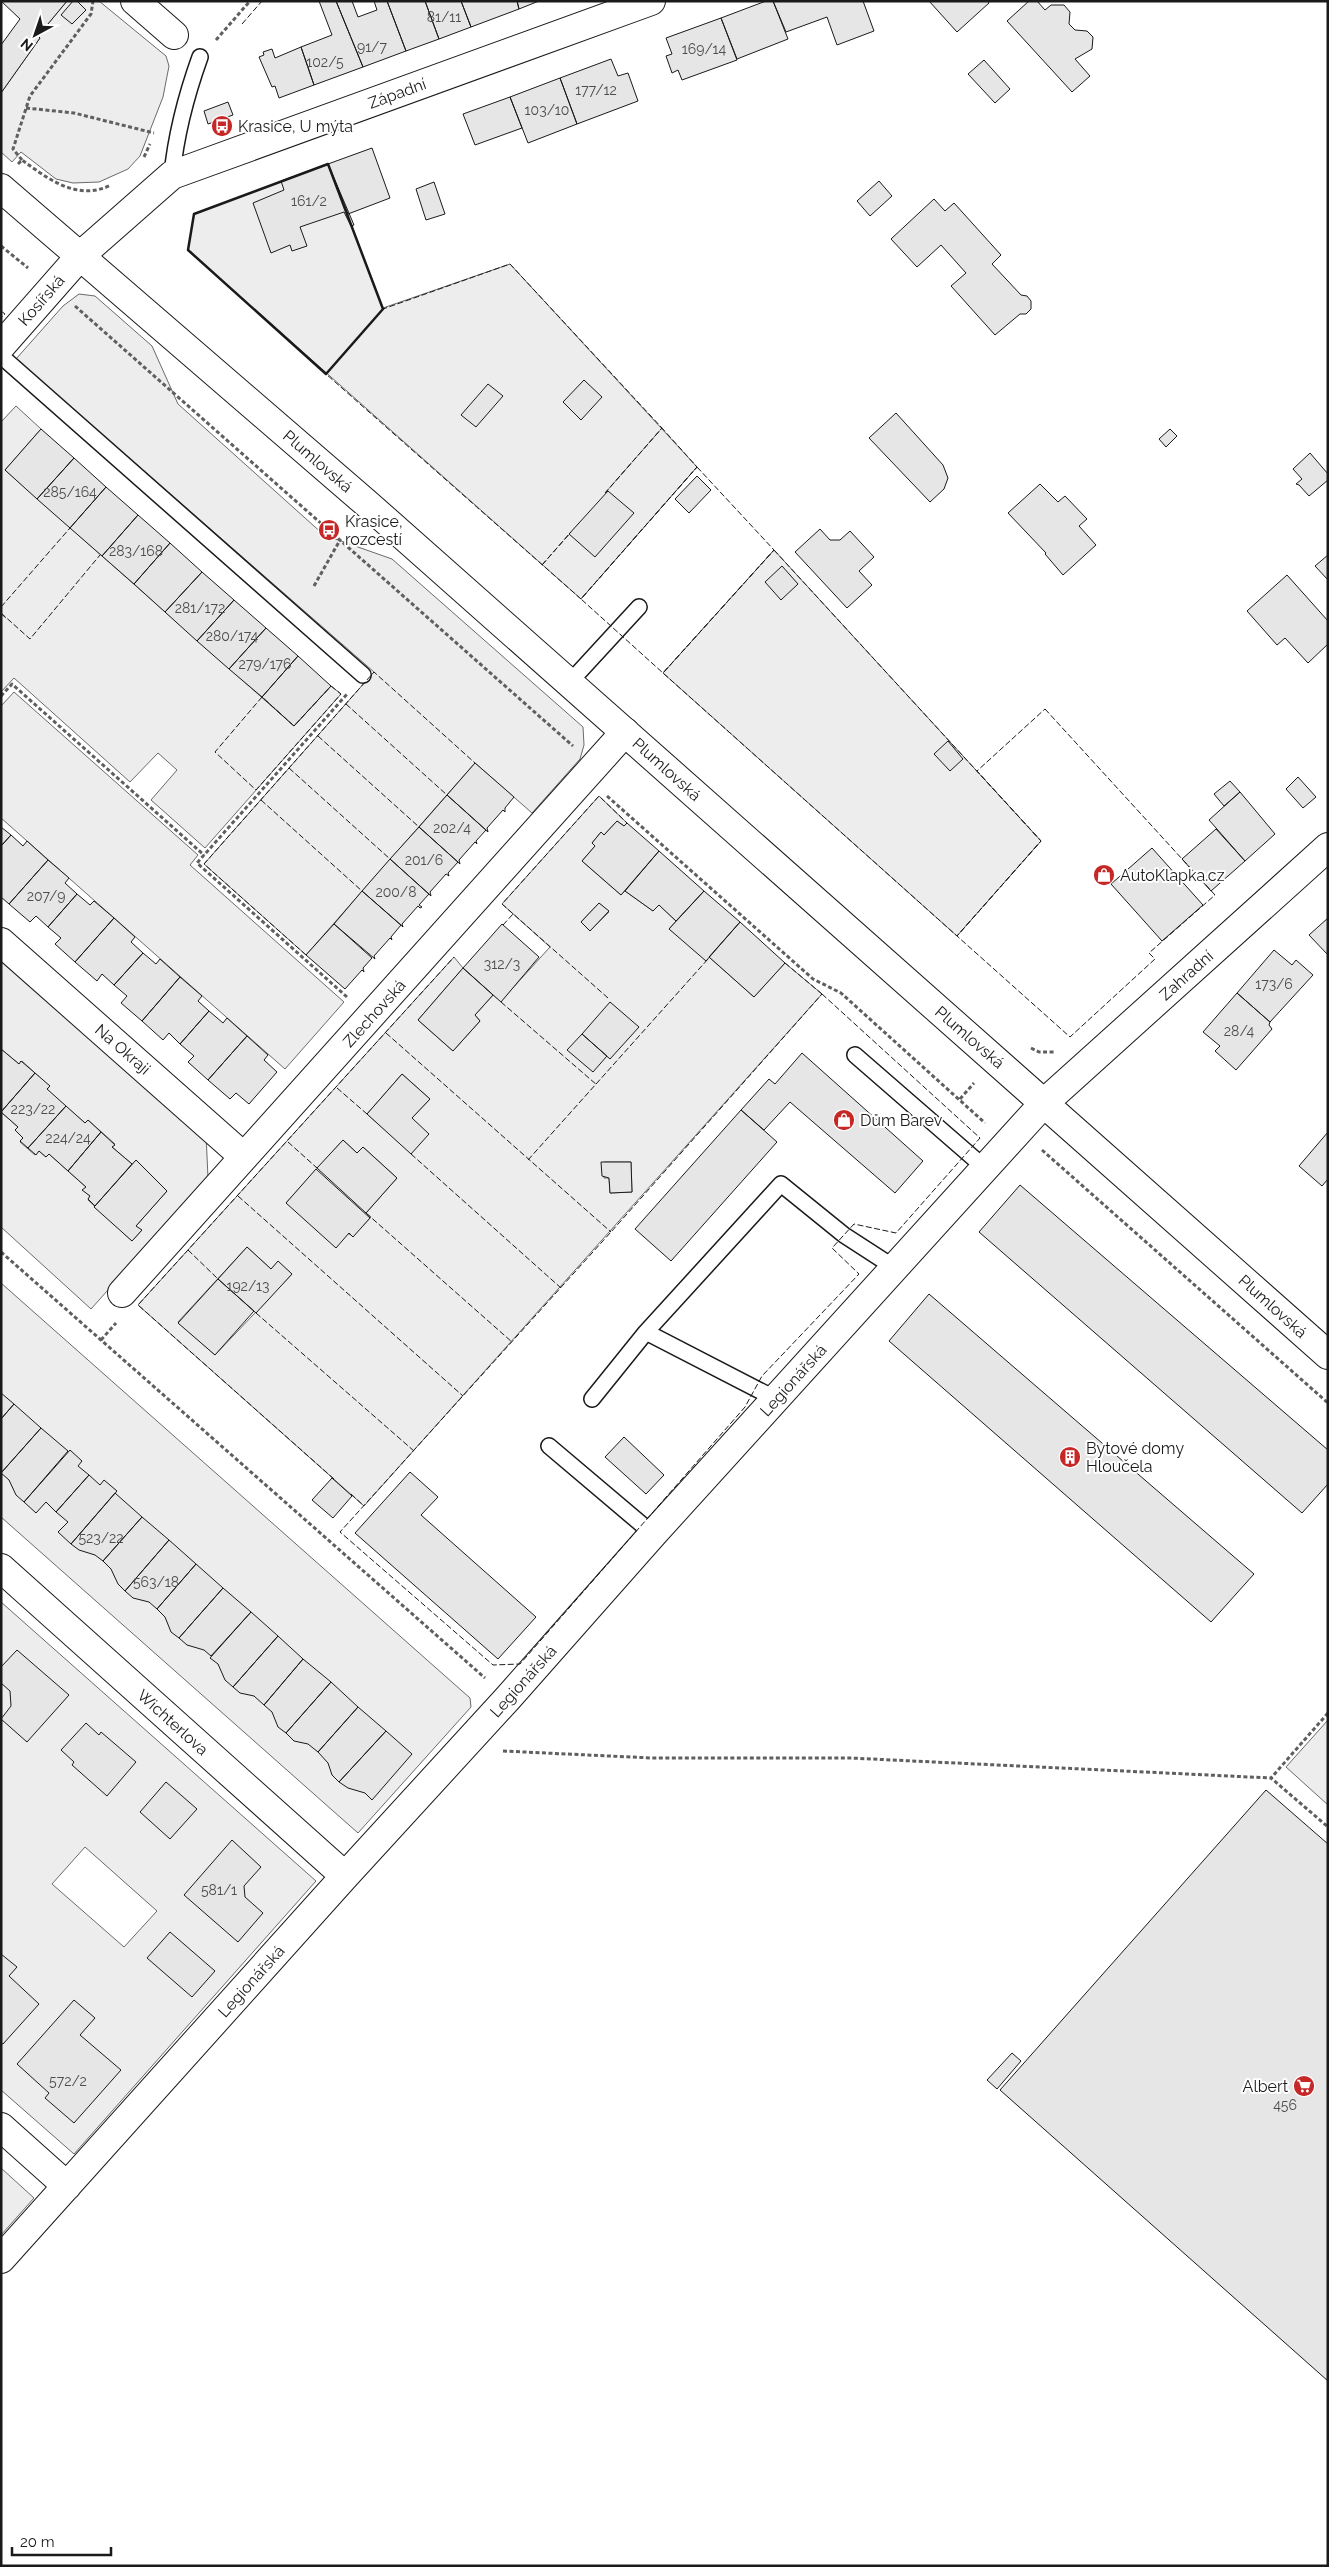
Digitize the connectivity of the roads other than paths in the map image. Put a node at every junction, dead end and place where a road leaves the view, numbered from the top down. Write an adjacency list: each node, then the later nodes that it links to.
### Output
1 (134, 1): 3 (street)
2 (651, 1): 5 (street, Západní)
3 (174, 35)
4 (200, 57): 5 (lane)
5 (172, 175): 7 (street, Západní)
6 (9, 177): 7 (street, Plumlovská)
7 (81, 255): 8 (street, Kosířská); 12 (street, Plumlovská)
8 (1, 346)
9 (1, 356): 11 (lane)
10 (639, 607): 12 (lane)
11 (364, 675)
12 (570, 682): 13 (street, Plumlovská)
13 (625, 732): 17 (street, Plumlovská); 18 (street, Zlechovská)
14 (1328, 847): 17 (street, Zahradní)
15 (1, 942): 18 (street, Na Okraji)
16 (855, 1055): 19 (lane)
17 (1044, 1103): 19 (street, Legionářská); 23 (street, Plumlovská)
18 (244, 1156): 21 (street, Zlechovská)
19 (985, 1168): 20 (street, Legionářská)
20 (895, 1268): 22 (lane); 25 (street, Legionářská)
21 (122, 1293)
22 (646, 1332): 24 (lane); 25 (lane)
23 (1328, 1355)
24 (592, 1399)
25 (776, 1399): 27 (street, Legionářská)
26 (549, 1446): 27 (lane)
27 (653, 1534): 29 (street, Legionářská)
28 (1, 1568): 29 (street, Wichterlova)
29 (344, 1876): 31 (street, Legionářská)
30 (1, 2127): 31 (street)
31 (67, 2186): 32 (street, Legionářská)
32 (1, 2259)

